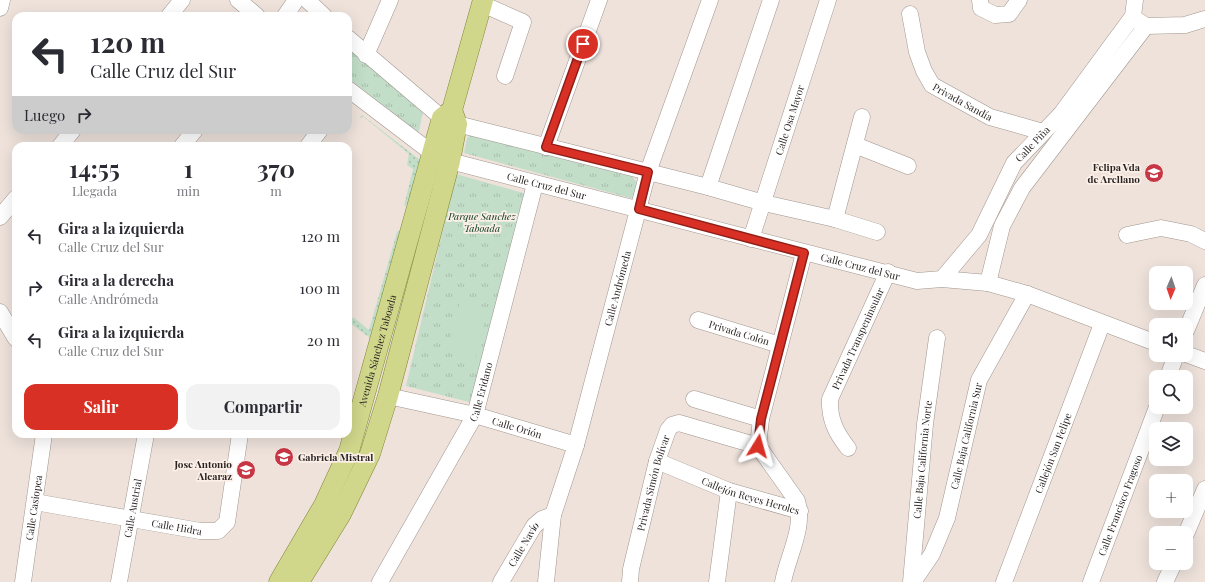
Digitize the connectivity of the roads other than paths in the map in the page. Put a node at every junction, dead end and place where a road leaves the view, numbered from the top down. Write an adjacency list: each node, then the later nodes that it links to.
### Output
1 (2, 0): 15 (street)
2 (182, 0): 16 (street)
3 (238, 0): 17 (street)
4 (296, 0): 18 (street)
5 (307, 0): 19 (street)
6 (390, 0): 25 (street)
7 (599, 0): 36 (street)
8 (710, 0): 40 (street, Calle Andrómeda)
9 (771, 0): 43 (street)
10 (828, 0): 46 (street, Calle Osa Mayor)
11 (980, 0): 12 (street)
12 (1018, 0)
13 (1135, 0): 21 (street)
14 (482, 2): 26 (street); 28 (main road)
15 (0, 8)
16 (172, 12)
17 (252, 12)
18 (288, 12)
19 (320, 12)
20 (910, 14): 30 (street, Privada Sandía)
21 (1133, 16): 23 (street); 30 (street, Calle Piña)
22 (1205, 19): 23 (street)
23 (1146, 26): 44 (street, Calle Piña)
24 (352, 42): 25 (street)
25 (366, 55): 28 (street)
26 (505, 76)
27 (352, 94): 37 (street, Calle Cruz del Sur)
28 (450, 117): 36 (street); 37 (main road, Avenida Sánchez Taboada); 38 (main road, Avenida Sánchez Taboada)
29 (862, 117): 35 (street)
30 (1043, 132): 41 (street, Calle Piña)
31 (70, 134): 33 (street)
32 (192, 134): 34 (street)
33 (63, 142)
34 (185, 142)
35 (855, 145): 39 (street); 49 (street)
36 (546, 147): 40 (street)
37 (432, 153): 38 (street, Calle Cruz del Sur); 92 (main road, Avenida Sánchez Taboada)
38 (450, 161): 42 (street, Calle Cruz del Sur); 70 (main road, Avenida Sánchez Taboada)
39 (908, 166)
40 (648, 172): 43 (street); 47 (street, Calle Andrómeda)
41 (1005, 180): 44 (street); 56 (street, Calle Piña)
42 (535, 184): 47 (street, Calle Cruz del Sur); 73 (street, Calle Eridano)
43 (708, 187): 46 (street)
44 (1022, 188): 57 (street, Calle Piña)
45 (12, 203): 48 (street)
46 (764, 203): 49 (street); 52 (street, Calle Osa Mayor)
47 (639, 209): 52 (street, Calle Cruz del Sur); 78 (street, Calle Andrómeda)
48 (0, 217)
49 (835, 219): 50 (street)
50 (876, 232)
51 (1127, 235): 53 (street)
52 (751, 239): 54 (street, Calle Cruz del Sur)
53 (1205, 241)
54 (804, 253): 55 (street, Calle Cruz del Sur); 67 (street)
55 (888, 272): 56 (street, Calle Cruz del Sur); 80 (street, Privada Transpeninsular)
56 (942, 279): 57 (street, Calle Cruz del Sur)
57 (988, 283): 59 (street, Calle Cruz del Sur)
58 (1205, 285): 61 (street)
59 (1027, 294): 63 (street, Calle Cruz del Sur); 100 (street, Calle Baja California Sur)
60 (0, 312): 64 (street)
61 (1191, 318)
62 (698, 320): 67 (street, Privada Colón)
63 (1102, 324): 66 (street, Calle Cruz del Sur); 101 (street, Callejón San Felipe)
64 (12, 332)
65 (937, 338): 100 (street, Calle Baja California Norte)
66 (1149, 341)
67 (780, 345): 74 (street)
68 (1193, 357): 69 (street)
69 (1205, 361)
70 (388, 396): 73 (street, Calle Orión); 93 (main road, Avenida Sánchez Taboada)
71 (694, 399): 74 (street)
72 (1154, 414): 102 (street, Calle Francisco Fragoso)
73 (475, 415): 78 (street, Calle Orión); 94 (street, Calle Eridano)
74 (761, 419): 79 (street)
75 (43, 438): 84 (street, Calle Casiopea)
76 (145, 438): 87 (street, Calle Austrial)
77 (239, 438): 87 (street, Calle Hidra)
78 (576, 445): 86 (street, Calle Andrómeda)
79 (758, 446): 81 (street, Privada Simón Bolívar); 85 (street)
80 (848, 448)
81 (657, 461): 83 (street, Callejón Reyes Heroles); 97 (street, Privada Simón Bolívar)
82 (1205, 489): 88 (street)
83 (729, 491): 85 (street, Callejón Reyes Heroles); 98 (street)
84 (35, 502): 87 (street, Calle Hidra); 90 (street, Calle Casiopea)
85 (800, 511): 99 (street, Callejón Reyes Heroles)
86 (553, 515): 95 (street, Calle Navío); 96 (street, Calle Andrómeda)
87 (130, 518): 91 (street, Calle Austrial)
88 (1189, 526)
89 (1171, 570): 103 (street)
90 (23, 582)
91 (118, 582)
92 (279, 582)
93 (299, 582)
94 (380, 582)
95 (501, 582)
96 (546, 582)
97 (630, 582)
98 (717, 582)
99 (783, 582)
100 (912, 582)
101 (1004, 582)
102 (1091, 582)
103 (1166, 582)

